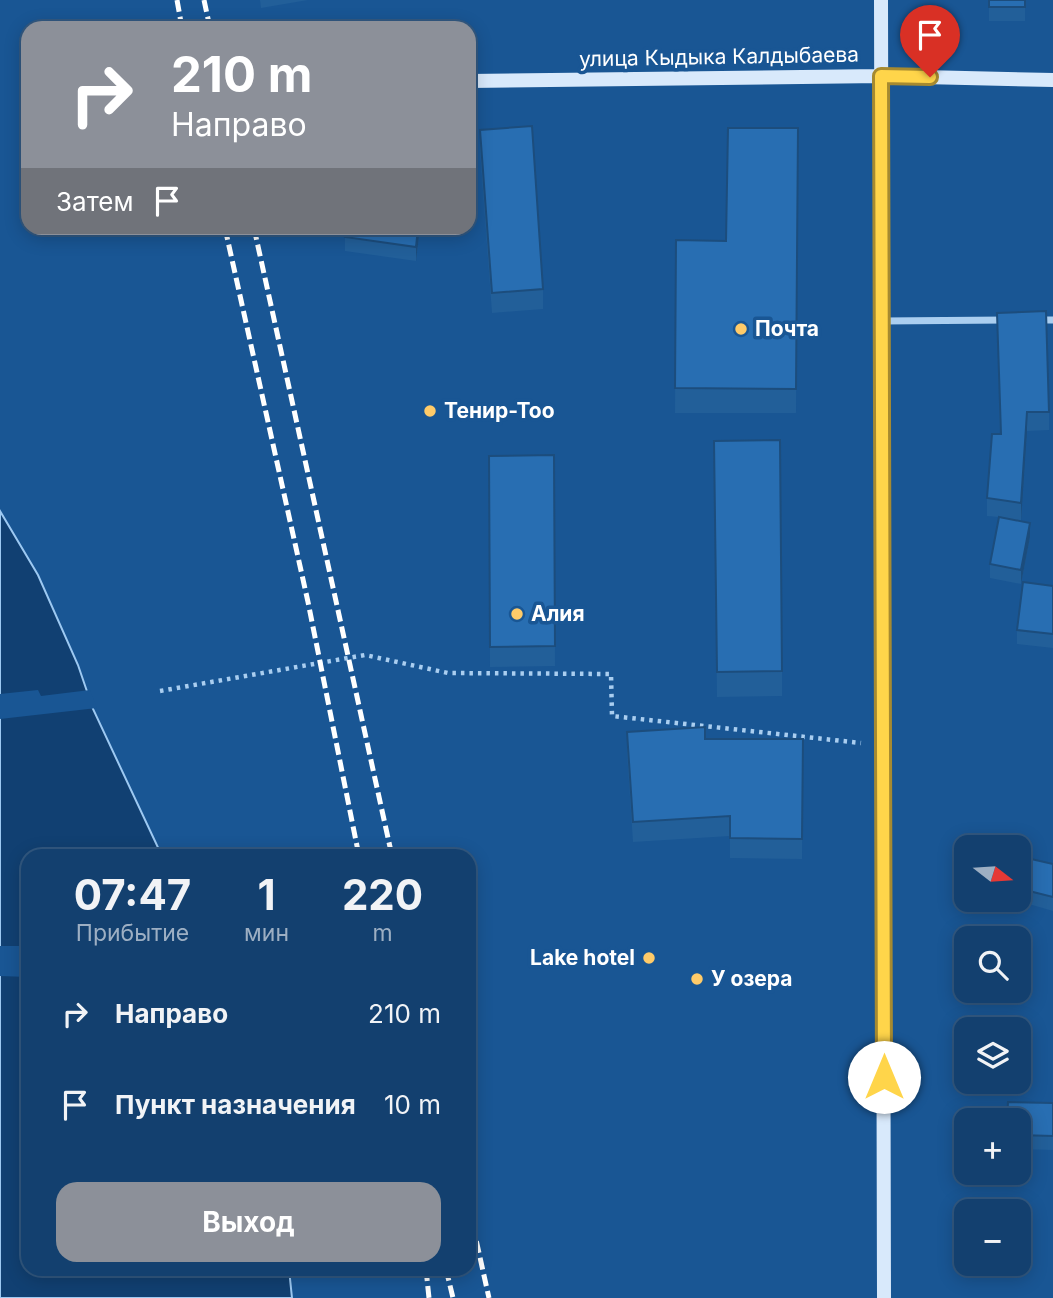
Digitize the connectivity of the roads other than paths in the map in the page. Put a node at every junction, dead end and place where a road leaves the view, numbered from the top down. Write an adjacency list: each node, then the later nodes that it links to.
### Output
1 (881, 0): 2 (street)
2 (881, 76): 3 (street, улица Кыдыка Калдыбаева); 4 (street, улица Кыдыка Калдыбаева); 8 (street)
3 (1053, 80)
4 (476, 81)
5 (1013, 320): 8 (street)
6 (1027, 320): 7 (street)
7 (1053, 320)
8 (881, 321): 9 (street)
9 (884, 1298)

